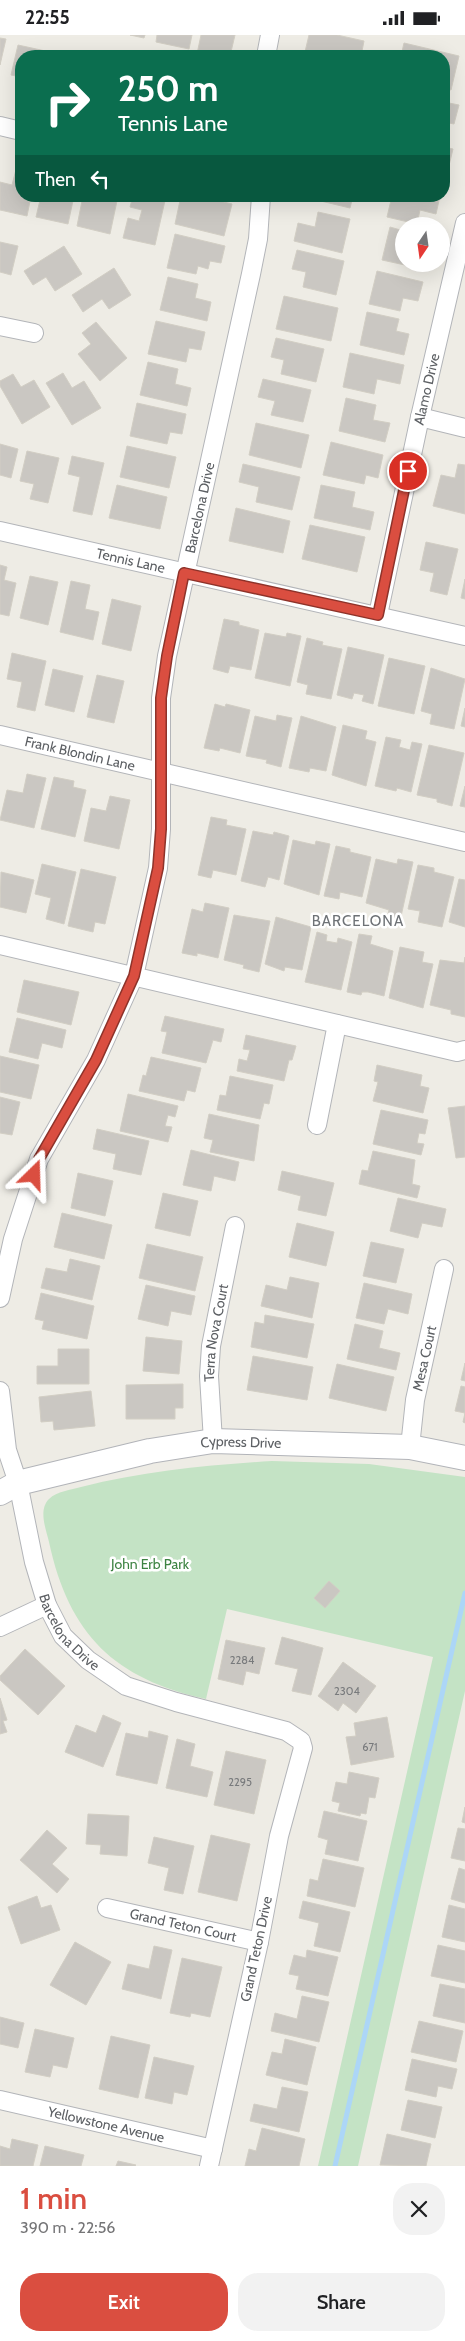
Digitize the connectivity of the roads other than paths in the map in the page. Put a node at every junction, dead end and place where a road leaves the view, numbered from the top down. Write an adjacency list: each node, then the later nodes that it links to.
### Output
1 (270, 35): 2 (street)
2 (267, 50)
3 (0, 126): 4 (street)
4 (15, 130)
5 (261, 202): 12 (street, Barcelona Drive)
6 (465, 225): 9 (street, Alamo Drive)
7 (0, 326): 8 (street)
8 (34, 333)
9 (420, 417): 10 (street); 13 (street, Alamo Drive)
10 (465, 428)
11 (0, 531): 12 (street, Tennis Lane)
12 (184, 573): 13 (street, Tennis Lane); 16 (street, Barcelona Drive)
13 (378, 615): 14 (street, Tennis Lane)
14 (465, 636)
15 (0, 735): 16 (street, Frank Blondin Lane)
16 (162, 773): 17 (street, Frank Blondin Lane); 19 (street, Barcelona Drive)
17 (465, 842)
18 (0, 945): 19 (street)
19 (134, 976): 20 (street); 25 (street, Barcelona Drive)
20 (337, 1024): 21 (street); 22 (street)
21 (465, 1049)
22 (317, 1125)
23 (236, 1226): 27 (street, Terra Nova Court)
24 (444, 1269): 28 (street, Mesa Court)
25 (0, 1298)
26 (0, 1391): 30 (street, Barcelona Drive)
27 (213, 1441): 28 (street, Cypress Drive); 30 (street, Cypress Drive)
28 (410, 1447): 29 (street, Cypress Drive)
29 (465, 1458)
30 (6, 1486): 31 (street, Barcelona Drive)
31 (47, 1605): 32 (street); 33 (street, Barcelona Drive)
32 (0, 1627)
33 (295, 1735): 35 (street, Grand Teton Drive)
34 (107, 1908): 35 (street, Grand Teton Court)
35 (259, 1941): 37 (street, Grand Teton Drive)
36 (0, 2100): 37 (street, Yellowstone Avenue)
37 (211, 2158)

